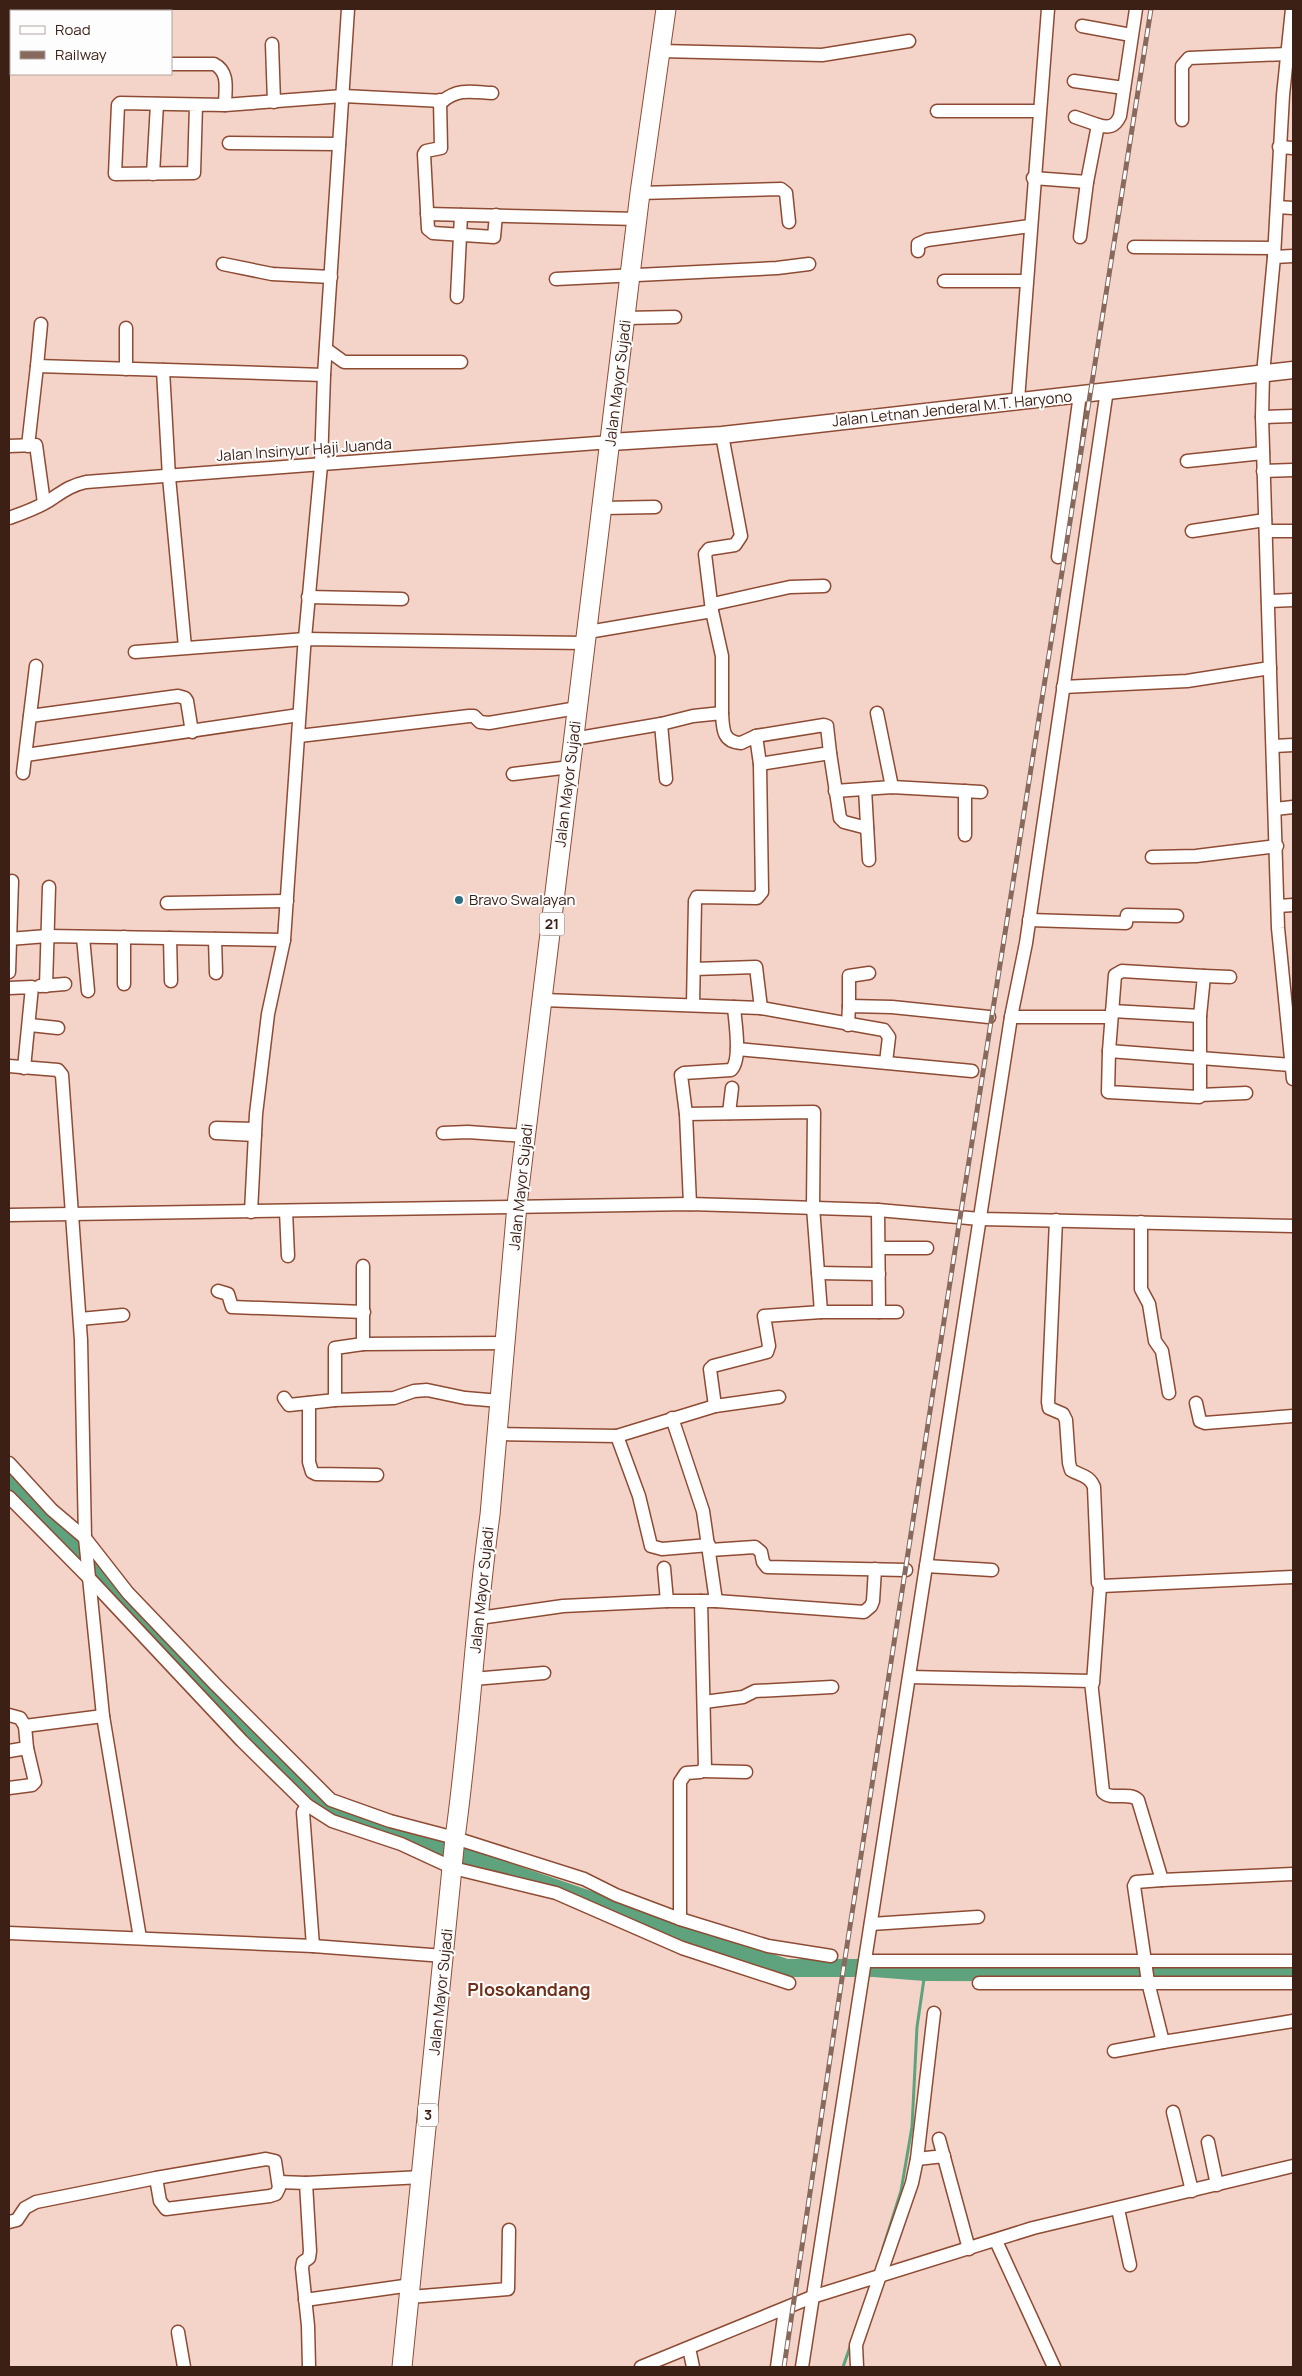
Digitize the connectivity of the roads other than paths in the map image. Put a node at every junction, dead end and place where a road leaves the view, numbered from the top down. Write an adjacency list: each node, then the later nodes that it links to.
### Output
1 (348, 9): 17 (street)
2 (666, 9): 10 (highway, Jalan Mayor Sujadi / 21)
3 (1048, 9): 24 (street)
4 (1136, 9): 7 (street)
5 (1292, 15): 11 (street)
6 (1082, 26): 7 (street)
7 (1131, 35): 14 (street)
8 (909, 41): 10 (street)
9 (272, 44): 19 (street)
10 (661, 51): 35 (highway, Jalan Mayor Sujadi / 21)
11 (1287, 54): 16 (street); 26 (street)
12 (172, 64): 22 (street)
13 (1074, 81): 14 (street)
14 (1124, 88): 27 (street)
15 (492, 93): 18 (street)
16 (1288, 95): 30 (street)
17 (343, 96): 18 (street); 19 (street); 29 (street)
18 (440, 100): 38 (street)
19 (274, 102): 22 (street)
20 (157, 104): 21 (street); 32 (street); 32 (street)
21 (196, 105): 22 (street); 32 (street)
22 (225, 105)
23 (937, 111): 24 (street)
24 (1039, 111): 33 (street)
25 (1075, 118): 27 (street)
26 (1182, 120)
27 (1098, 125): 34 (street)
28 (229, 143): 29 (street)
29 (339, 144): 53 (street)
30 (1279, 147): 31 (street); 36 (street)
31 (1293, 148)
32 (153, 174)
33 (1034, 178): 34 (street); 43 (street)
34 (1087, 182): 45 (street)
35 (640, 193): 41 (highway, Jalan Mayor Sujadi / 21); 42 (street)
36 (1277, 208): 37 (street); 48 (street)
37 (1293, 208)
38 (427, 214): 39 (street); 44 (street)
39 (461, 215): 40 (street); 44 (street)
40 (496, 215): 41 (street); 44 (street)
41 (638, 220): 52 (highway, Jalan Mayor Sujadi / 21)
42 (789, 222)
43 (1030, 226): 47 (street); 56 (street)
44 (460, 234): 57 (street)
45 (1080, 237)
46 (1134, 246): 48 (street)
47 (918, 251)
48 (1274, 252): 49 (street); 68 (street)
49 (1293, 256)
50 (222, 264): 53 (street)
51 (809, 264): 52 (street)
52 (631, 274): 54 (street); 59 (highway, Jalan Mayor Sujadi / 21)
53 (331, 277): 62 (street)
54 (556, 279)
55 (944, 281): 56 (street)
56 (1026, 281): 72 (street)
57 (457, 297)
58 (675, 317): 59 (street)
59 (626, 318): 76 (highway, Jalan Mayor Sujadi / 21)
60 (41, 324): 64 (street)
61 (126, 328): 65 (street)
62 (326, 349): 63 (street); 69 (street)
63 (461, 362)
64 (37, 366): 65 (street); 78 (street)
65 (126, 369): 66 (street)
66 (163, 370): 69 (street); 84 (street)
67 (1293, 370): 68 (main road, Jalan Letnan Jenderal M.T. Haryono)
68 (1263, 374): 70 (main road, Jalan Letnan Jenderal M.T. Haryono); 74 (street)
69 (324, 375): 81 (street)
70 (1107, 390): 71 (main road, Jalan Letnan Jenderal M.T. Haryono); 105 (street)
71 (1080, 394): 72 (main road, Jalan Letnan Jenderal M.T. Haryono); 92 (street)
72 (1018, 400): 75 (main road, Jalan Letnan Jenderal M.T. Haryono)
73 (1293, 416): 74 (street)
74 (1262, 417): 79 (street)
75 (722, 435): 76 (main road, Jalan Letnan Jenderal M.T. Haryono); 98 (street)
76 (611, 442): 81 (street, Jalan Insinyur Haji Juanda); 87 (highway, Jalan Mayor Sujadi / 21)
77 (9, 446): 78 (street)
78 (28, 446): 85 (street)
79 (1263, 453): 80 (street); 83 (street)
80 (1188, 461)
81 (321, 466): 84 (street, Jalan Insinyur Haji Juanda); 94 (street)
82 (1293, 470): 83 (street)
83 (1263, 472): 89 (street)
84 (169, 476): 85 (street, Jalan Insinyur Haji Juanda); 101 (street)
85 (44, 503): 88 (street, Jalan Insinyur Haji Juanda)
86 (655, 507): 87 (street)
87 (603, 508): 99 (highway, Jalan Mayor Sujadi / 21)
88 (9, 518)
89 (1265, 525): 90 (street); 91 (street); 97 (street)
90 (1192, 531)
91 (1293, 531)
92 (1058, 557)
93 (824, 586): 98 (street)
94 (308, 597): 95 (street); 100 (street)
95 (402, 599)
96 (1293, 600): 97 (street)
97 (1268, 601): 104 (street)
98 (713, 607): 99 (street); 107 (street)
99 (587, 637): 100 (street); 106 (highway, Jalan Mayor Sujadi / 21)
100 (305, 640): 101 (street); 109 (street)
101 (185, 647): 102 (street)
102 (135, 652)
103 (36, 666): 110 (street)
104 (1270, 668): 105 (street); 117 (street)
105 (1063, 687): 144 (street)
106 (577, 708): 113 (street); 115 (highway, Jalan Mayor Sujadi / 21)
107 (722, 713): 111 (street); 114 (street)
108 (877, 713): 125 (street)
109 (299, 715): 112 (street); 113 (street)
110 (30, 716): 112 (street); 119 (street)
111 (660, 724): 115 (street); 124 (street)
112 (192, 732): 119 (street)
113 (299, 736): 139 (street)
114 (756, 736): 118 (street); 120 (street)
115 (573, 739): 121 (highway, Jalan Mayor Sujadi / 21)
116 (1293, 745): 117 (street)
117 (1274, 746): 131 (street)
118 (830, 753): 120 (street); 127 (street)
119 (26, 755): 122 (street)
120 (760, 764): 152 (street)
121 (570, 767): 123 (street); 165 (highway, Jalan Mayor Sujadi / 21)
122 (23, 773)
123 (513, 774)
124 (666, 778)
125 (892, 787): 126 (street); 128 (street)
126 (865, 789): 127 (street); 132 (street)
127 (835, 791): 132 (street)
128 (965, 791): 129 (street); 133 (street)
129 (980, 792)
130 (1293, 807): 131 (street)
131 (1275, 809): 134 (street)
132 (868, 828): 136 (street)
133 (966, 835)
134 (1276, 846): 135 (street); 142 (street)
135 (1152, 857)
136 (870, 860)
137 (12, 881): 149 (street)
138 (49, 887): 145 (street)
139 (287, 901): 140 (street); 151 (street)
140 (167, 903)
141 (1293, 905): 142 (street)
142 (1278, 906): 181 (street)
143 (1177, 916): 144 (street)
144 (1029, 920): 173 (street)
145 (48, 936): 146 (street); 149 (street); 161 (street)
146 (83, 937): 147 (street); 164 (street)
147 (124, 937): 148 (street); 160 (street)
148 (170, 938): 150 (street); 158 (street)
149 (10, 939): 153 (street)
150 (215, 939): 151 (street); 154 (street)
151 (284, 940): 198 (street)
152 (694, 969): 166 (street); 169 (street)
153 (9, 972)
154 (216, 973)
155 (869, 973): 167 (street)
156 (1204, 976): 157 (street); 170 (street); 171 (street)
157 (1230, 977)
158 (171, 980)
159 (65, 984): 161 (street)
160 (124, 984)
161 (46, 986): 162 (street)
162 (32, 987): 163 (street); 175 (street)
163 (9, 988)
164 (88, 991)
165 (542, 1000): 166 (street); 192 (highway, Jalan Mayor Sujadi / 21)
166 (693, 1005): 168 (street)
167 (849, 1006): 172 (street); 174 (street)
168 (734, 1007): 169 (street); 177 (street)
169 (761, 1008): 174 (street)
170 (1108, 1014): 171 (street); 173 (street); 178 (street)
171 (1200, 1016): 179 (street)
172 (989, 1017)
173 (1011, 1017): 201 (street)
174 (848, 1025): 180 (street)
175 (30, 1026): 176 (street); 183 (street)
176 (58, 1028)
177 (737, 1049): 180 (street); 189 (street)
178 (1108, 1051): 179 (street); 188 (street)
179 (1201, 1060): 181 (street); 188 (street)
180 (886, 1062): 184 (street)
181 (1291, 1065): 185 (street)
182 (9, 1066): 183 (street)
183 (24, 1068): 200 (street)
184 (972, 1071)
185 (1293, 1079)
186 (732, 1088): 190 (street)
187 (1246, 1093): 188 (street)
188 (1200, 1095)
189 (686, 1114): 190 (street); 193 (street)
190 (729, 1114): 195 (street)
191 (443, 1132): 192 (street)
192 (526, 1136): 194 (highway, Jalan Mayor Sujadi / 21)
193 (690, 1204): 194 (street); 195 (street)
194 (517, 1205): 197 (street); 219 (highway, Jalan Mayor Sujadi / 21)
195 (813, 1207): 196 (street); 209 (street)
196 (878, 1210): 201 (street); 205 (street)
197 (286, 1211): 198 (street); 207 (street)
198 (251, 1212): 200 (street)
199 (9, 1215): 200 (street)
200 (72, 1215): 217 (street)
201 (980, 1219): 202 (street); 237 (street)
202 (1056, 1220): 203 (street); 244 (street)
203 (1141, 1222): 204 (street); 220 (street)
204 (1293, 1226)
205 (879, 1248): 206 (street); 210 (street)
206 (927, 1248)
207 (288, 1256)
208 (363, 1266): 212 (street)
209 (818, 1273): 210 (street); 213 (street)
210 (879, 1274): 214 (street)
211 (218, 1291): 212 (street)
212 (364, 1312): 218 (street)
213 (821, 1312): 214 (street); 227 (street)
214 (879, 1312): 215 (street)
215 (897, 1312)
216 (123, 1315): 217 (street)
217 (80, 1318): 235 (street)
218 (363, 1344): 219 (street); 223 (street)
219 (505, 1344): 224 (highway, Jalan Mayor Sujadi / 21)
220 (1169, 1393)
221 (779, 1397): 227 (street)
222 (284, 1398): 225 (street)
223 (335, 1400): 224 (street); 225 (street)
224 (500, 1401): 230 (highway, Jalan Mayor Sujadi / 21)
225 (309, 1402): 233 (street)
226 (1196, 1403): 228 (street)
227 (716, 1406): 229 (street)
228 (1293, 1416)
229 (672, 1418): 231 (street); 236 (street)
230 (497, 1434): 231 (street); 248 (highway, Jalan Mayor Sujadi / 21)
231 (617, 1436): 236 (street)
232 (9, 1463): 235 (street)
233 (377, 1475)
234 (9, 1497): 242 (street)
235 (86, 1541): 242 (street); 264 (street)
236 (709, 1548): 239 (street); 247 (street)
237 (926, 1566): 241 (street); 250 (street)
238 (664, 1568): 245 (street)
239 (875, 1569): 240 (street); 247 (street)
240 (906, 1570)
241 (992, 1570)
242 (89, 1576): 256 (street); 263 (street)
243 (1293, 1577): 244 (street)
244 (1100, 1586): 252 (street)
245 (667, 1601): 246 (street); 248 (street)
246 (701, 1601): 247 (street); 254 (street)
247 (716, 1601)
248 (479, 1618): 251 (highway, Jalan Mayor Sujadi / 21)
249 (544, 1673): 251 (street)
250 (910, 1677): 252 (street); 270 (street)
251 (473, 1679): 264 (highway, Jalan Mayor Sujadi / 21)
252 (1093, 1683): 267 (street)
253 (832, 1688): 254 (street)
254 (704, 1702): 260 (street)
255 (9, 1715): 257 (street)
256 (103, 1716): 257 (street); 272 (street)
257 (25, 1726): 258 (street)
258 (27, 1748): 259 (street); 262 (street)
259 (9, 1751)
260 (703, 1771): 261 (street); 269 (street)
261 (746, 1772)
262 (9, 1788)
263 (307, 1805): 265 (street); 273 (street)
264 (455, 1840): 265 (highway, Jalan Mayor Sujadi / 3); 269 (street)
265 (453, 1866): 274 (highway, Jalan Mayor Sujadi / 3); 280 (street)
266 (1293, 1874): 267 (street)
267 (1162, 1880): 278 (street)
268 (978, 1917): 270 (street)
269 (680, 1919): 275 (street)
270 (871, 1924): 277 (street)
271 (9, 1933): 272 (street)
272 (140, 1938): 273 (street)
273 (313, 1946): 274 (street)
274 (444, 1956): 293 (highway, Jalan Mayor Sujadi / 3)
275 (831, 1956)
276 (1293, 1961): 278 (street)
277 (865, 1963): 278 (street); 307 (street)
278 (1145, 1964): 281 (street)
279 (979, 1982): 281 (street)
280 (789, 1983)
281 (1148, 1983): 282 (street); 285 (street)
282 (1293, 1984)
283 (934, 2013): 291 (street)
284 (1293, 2021): 285 (street)
285 (1163, 2042): 286 (street)
286 (1114, 2051)
287 (1172, 2112): 298 (street)
288 (939, 2139): 290 (street)
289 (1208, 2142): 297 (street)
290 (944, 2156): 291 (street); 303 (street)
291 (917, 2159): 305 (street)
292 (1293, 2166): 297 (street)
293 (422, 2177): 296 (street); 306 (highway, Jalan Mayor Sujadi / 3)
294 (156, 2178): 295 (street); 295 (street); 300 (street)
295 (279, 2182): 296 (street)
296 (306, 2183): 308 (street)
297 (1217, 2185): 298 (street)
298 (1192, 2191): 299 (street)
299 (1118, 2208): 302 (street); 304 (street)
300 (9, 2222)
301 (510, 2230): 306 (street)
302 (996, 2241): 303 (street); 322 (street)
303 (970, 2249): 305 (street)
304 (1130, 2265)
305 (875, 2278): 307 (street); 312 (street)
306 (411, 2291): 308 (street); 316 (highway, Jalan Mayor Sujadi / 3)
307 (812, 2297): 309 (street); 320 (street)
308 (305, 2300): 315 (street)
309 (786, 2310): 311 (street); 319 (street)
310 (178, 2332): 314 (street)
311 (689, 2348): 313 (street); 318 (street)
312 (856, 2362): 321 (street)
313 (661, 2364): 317 (street)
314 (184, 2367)
315 (309, 2367)
316 (402, 2367)
317 (640, 2367)
318 (693, 2367)
319 (777, 2367)
320 (802, 2367)
321 (849, 2367)
322 (1054, 2367)

